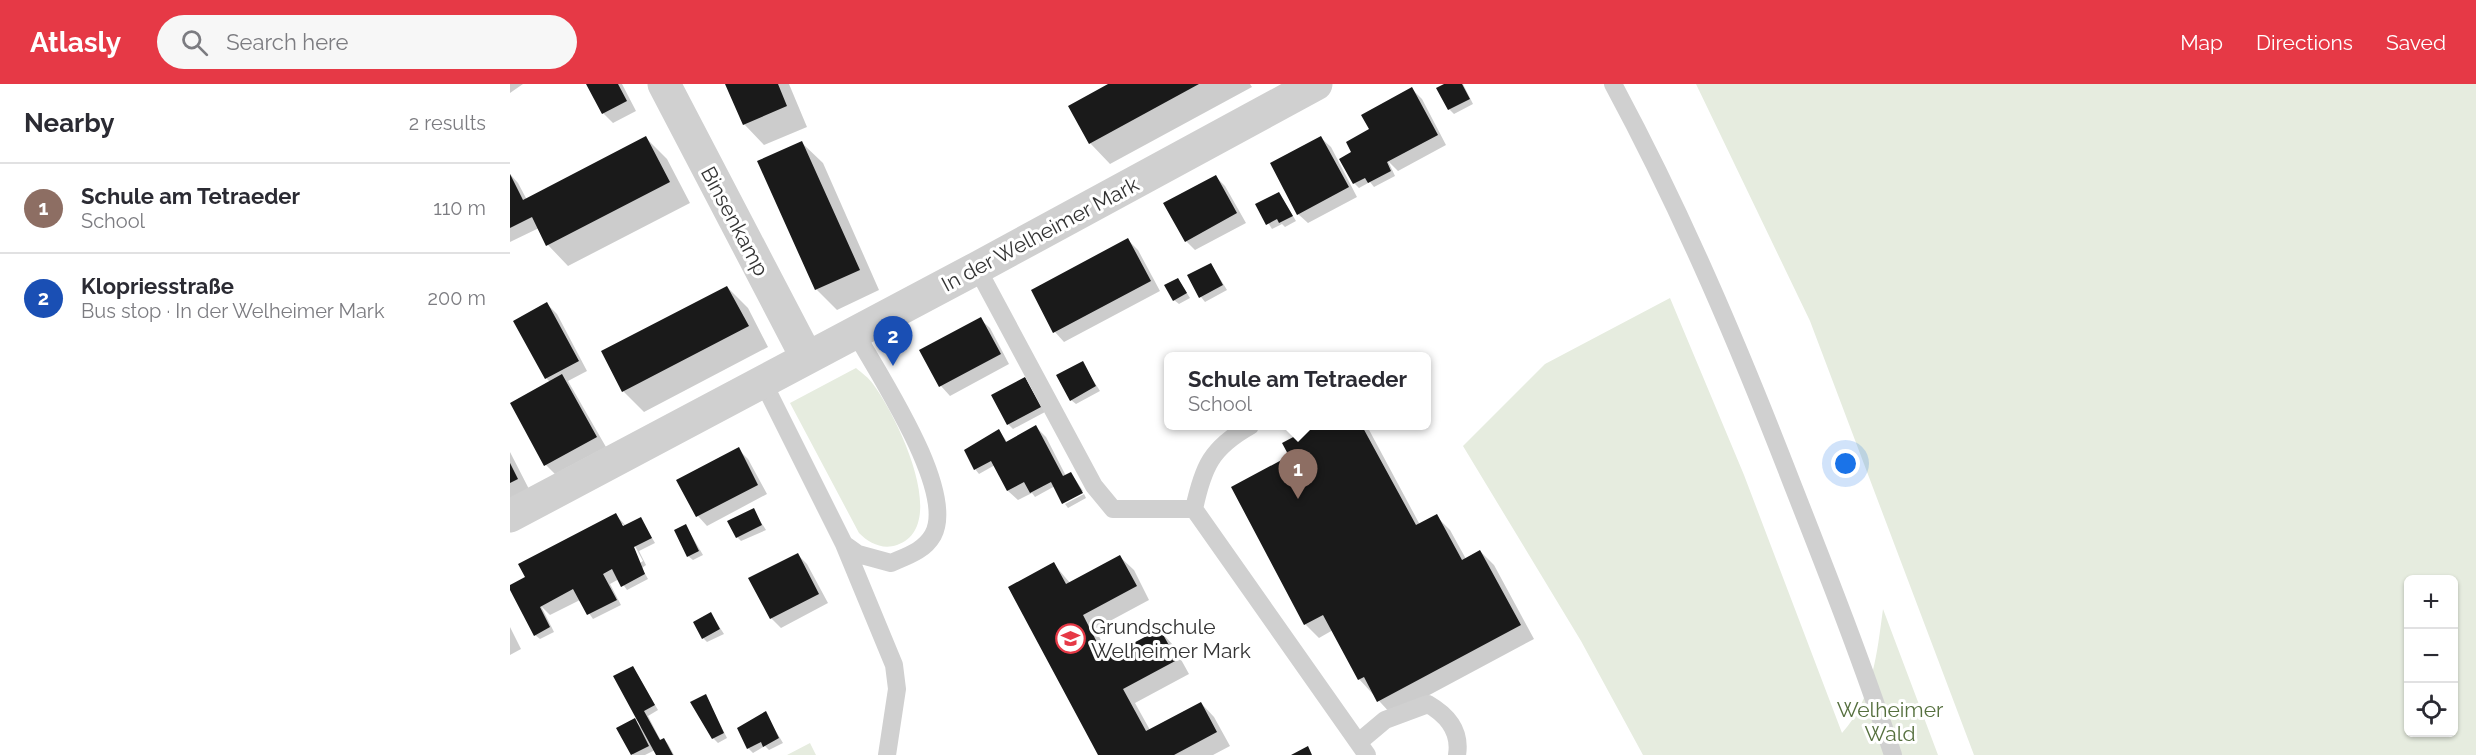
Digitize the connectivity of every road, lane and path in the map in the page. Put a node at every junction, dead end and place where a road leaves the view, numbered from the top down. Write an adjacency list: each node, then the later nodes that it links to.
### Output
1 (664, 84): 6 (street, Binsenkamp)
2 (1316, 84): 4 (street, In der Welheimer Mark)
3 (1613, 84): 15 (lane)
4 (977, 268): 5 (street, In der Welheimer Mark); 9 (lane)
5 (855, 332): 6 (street, In der Welheimer Mark); 11 (lane)
6 (807, 358): 7 (street, In der Welheimer Mark)
7 (763, 382): 10 (street, In der Welheimer Mark); 11 (lane)
8 (1243, 430): 9 (lane)
9 (1194, 509): 12 (lane)
10 (510, 516)
11 (844, 544): 13 (lane)
12 (1364, 748): 14 (lane)
13 (887, 755)
14 (1457, 755)
15 (1893, 755)

